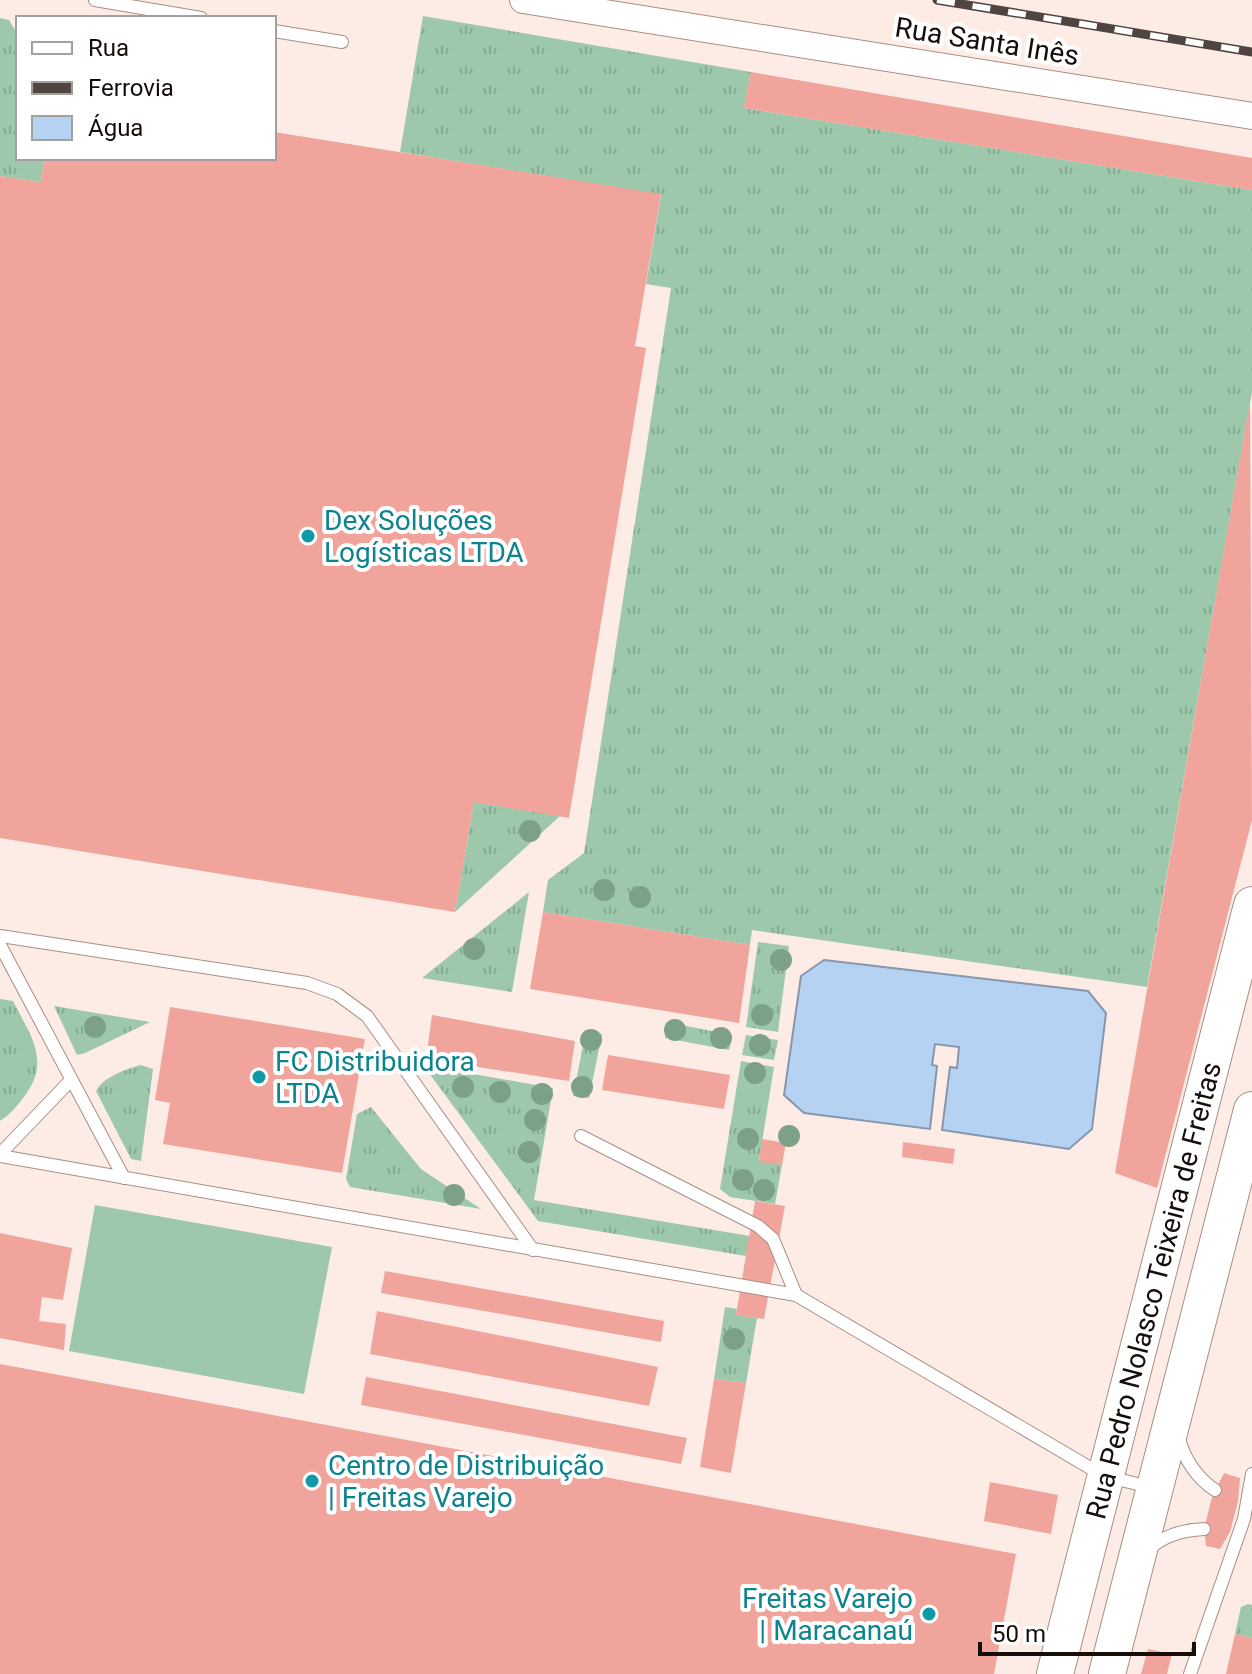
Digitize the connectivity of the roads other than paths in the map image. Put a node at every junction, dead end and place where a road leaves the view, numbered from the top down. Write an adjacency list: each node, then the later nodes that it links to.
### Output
1 (95, 0): 3 (lane)
2 (523, 0): 6 (street, Rua Santa Inês)
3 (189, 16)
4 (276, 31): 5 (lane)
5 (342, 42)
6 (1252, 116)
7 (1252, 905): 19 (main road, Rua Pedro Nolasco Teixeira de Freitas)
8 (0, 936): 15 (lane)
9 (0, 945): 10 (lane)
10 (71, 1080): 13 (lane); 14 (lane)
11 (1252, 1110): 17 (main road, Rua Pedro Nolasco Teixeira de Freitas)
12 (581, 1136): 16 (lane)
13 (0, 1155): 14 (lane)
14 (124, 1178): 15 (lane)
15 (533, 1250): 16 (lane)
16 (796, 1295): 19 (lane)
17 (1172, 1416): 20 (main road, Rua Pedro Nolasco Teixeira de Freitas); 21 (lane)
18 (1252, 1474): 22 (lane)
19 (1104, 1476): 20 (lane); 25 (main road, Rua Pedro Nolasco Teixeira de Freitas)
20 (1153, 1488): 24 (main road, Rua Pedro Nolasco Teixeira de Freitas)
21 (1215, 1490)
22 (1241, 1518): 27 (lane)
23 (1204, 1529): 24 (lane)
24 (1135, 1561): 26 (main road, Rua Pedro Nolasco Teixeira de Freitas)
25 (1055, 1674)
26 (1107, 1674)
27 (1190, 1674)

